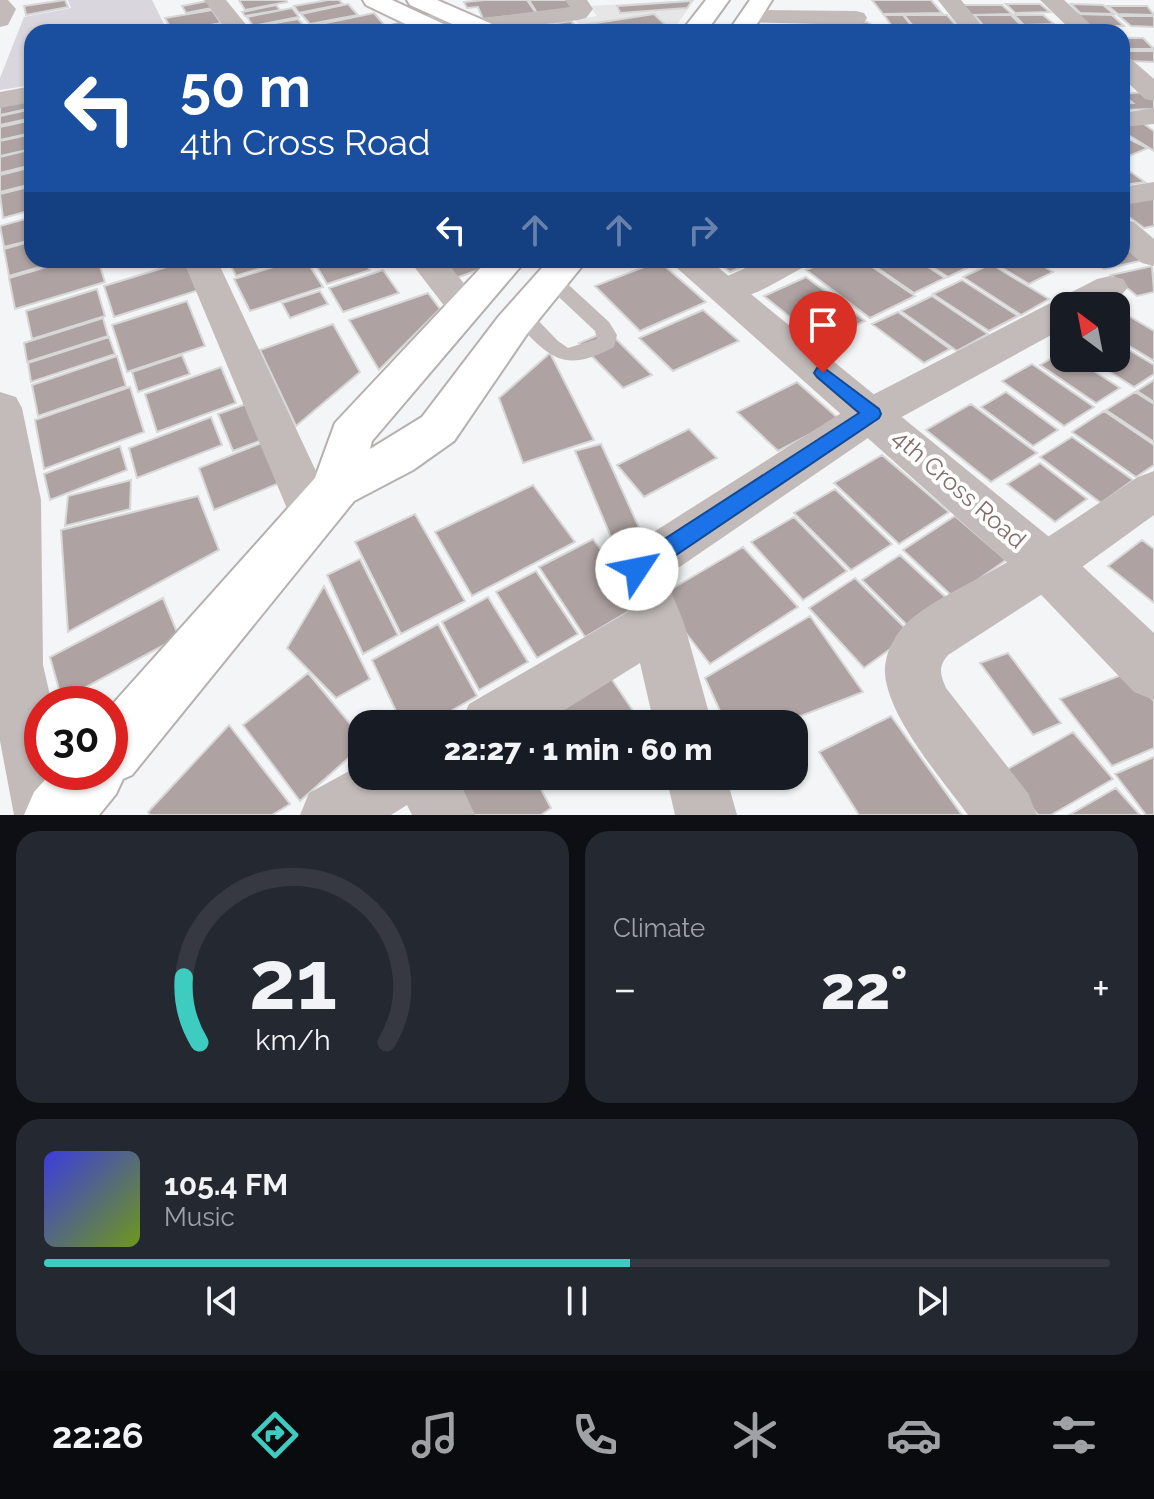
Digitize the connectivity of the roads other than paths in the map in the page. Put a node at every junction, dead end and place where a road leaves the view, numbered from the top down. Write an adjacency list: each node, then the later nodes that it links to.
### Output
1 (215, 0): 13 (street)
2 (374, 0): 10 (main road)
3 (576, 0): 16 (street)
4 (710, 0): 5 (lane)
5 (717, 0): 17 (main road)
6 (949, 0): 18 (street)
7 (1051, 0): 19 (street)
8 (0, 5): 12 (street)
9 (751, 16): 11 (street)
10 (434, 18): 14 (street); 15 (main road)
11 (856, 18)
12 (0, 20)
13 (234, 24)
14 (414, 24)
15 (461, 24)
16 (513, 24)
17 (699, 24)
18 (968, 24)
19 (1078, 24)
20 (1130, 71): 21 (street)
21 (1154, 93)
22 (24, 96): 23 (street)
23 (0, 100)
24 (1154, 116): 25 (street)
25 (1130, 119)
26 (1154, 191): 27 (street)
27 (1130, 195)
28 (1130, 236): 29 (street)
29 (1154, 256)
30 (204, 268): 45 (street)
31 (432, 268): 39 (street)
32 (501, 268): 39 (main road)
33 (696, 268): 37 (street, 4th Cross Road)
34 (775, 268): 37 (street)
35 (561, 270): 40 (main road); 40 (lane)
36 (1110, 287): 38 (street)
37 (725, 291): 43 (street, 4th Cross Road)
38 (1101, 292)
39 (465, 308): 45 (main road)
40 (521, 315): 45 (main road)
41 (1050, 319): 43 (street)
42 (0, 408): 46 (street)
43 (872, 414): 47 (street, 4th Cross Road); 48 (street)
44 (1154, 490): 47 (street, 4th Cross Road)
45 (325, 502): 52 (main road)
46 (9, 503): 57 (street)
47 (1046, 565): 49 (street, 4th Cross Road); 62 (street, 4th Cross Road)
48 (658, 623): 50 (street); 51 (street)
49 (1154, 672)
50 (512, 710)
51 (680, 710)
52 (128, 732)
53 (79, 790): 58 (main road)
54 (375, 790): 59 (street)
55 (432, 790): 60 (street)
56 (700, 790): 61 (street)
57 (47, 815)
58 (57, 815)
59 (331, 815)
60 (444, 815)
61 (706, 815)
62 (1006, 815)

